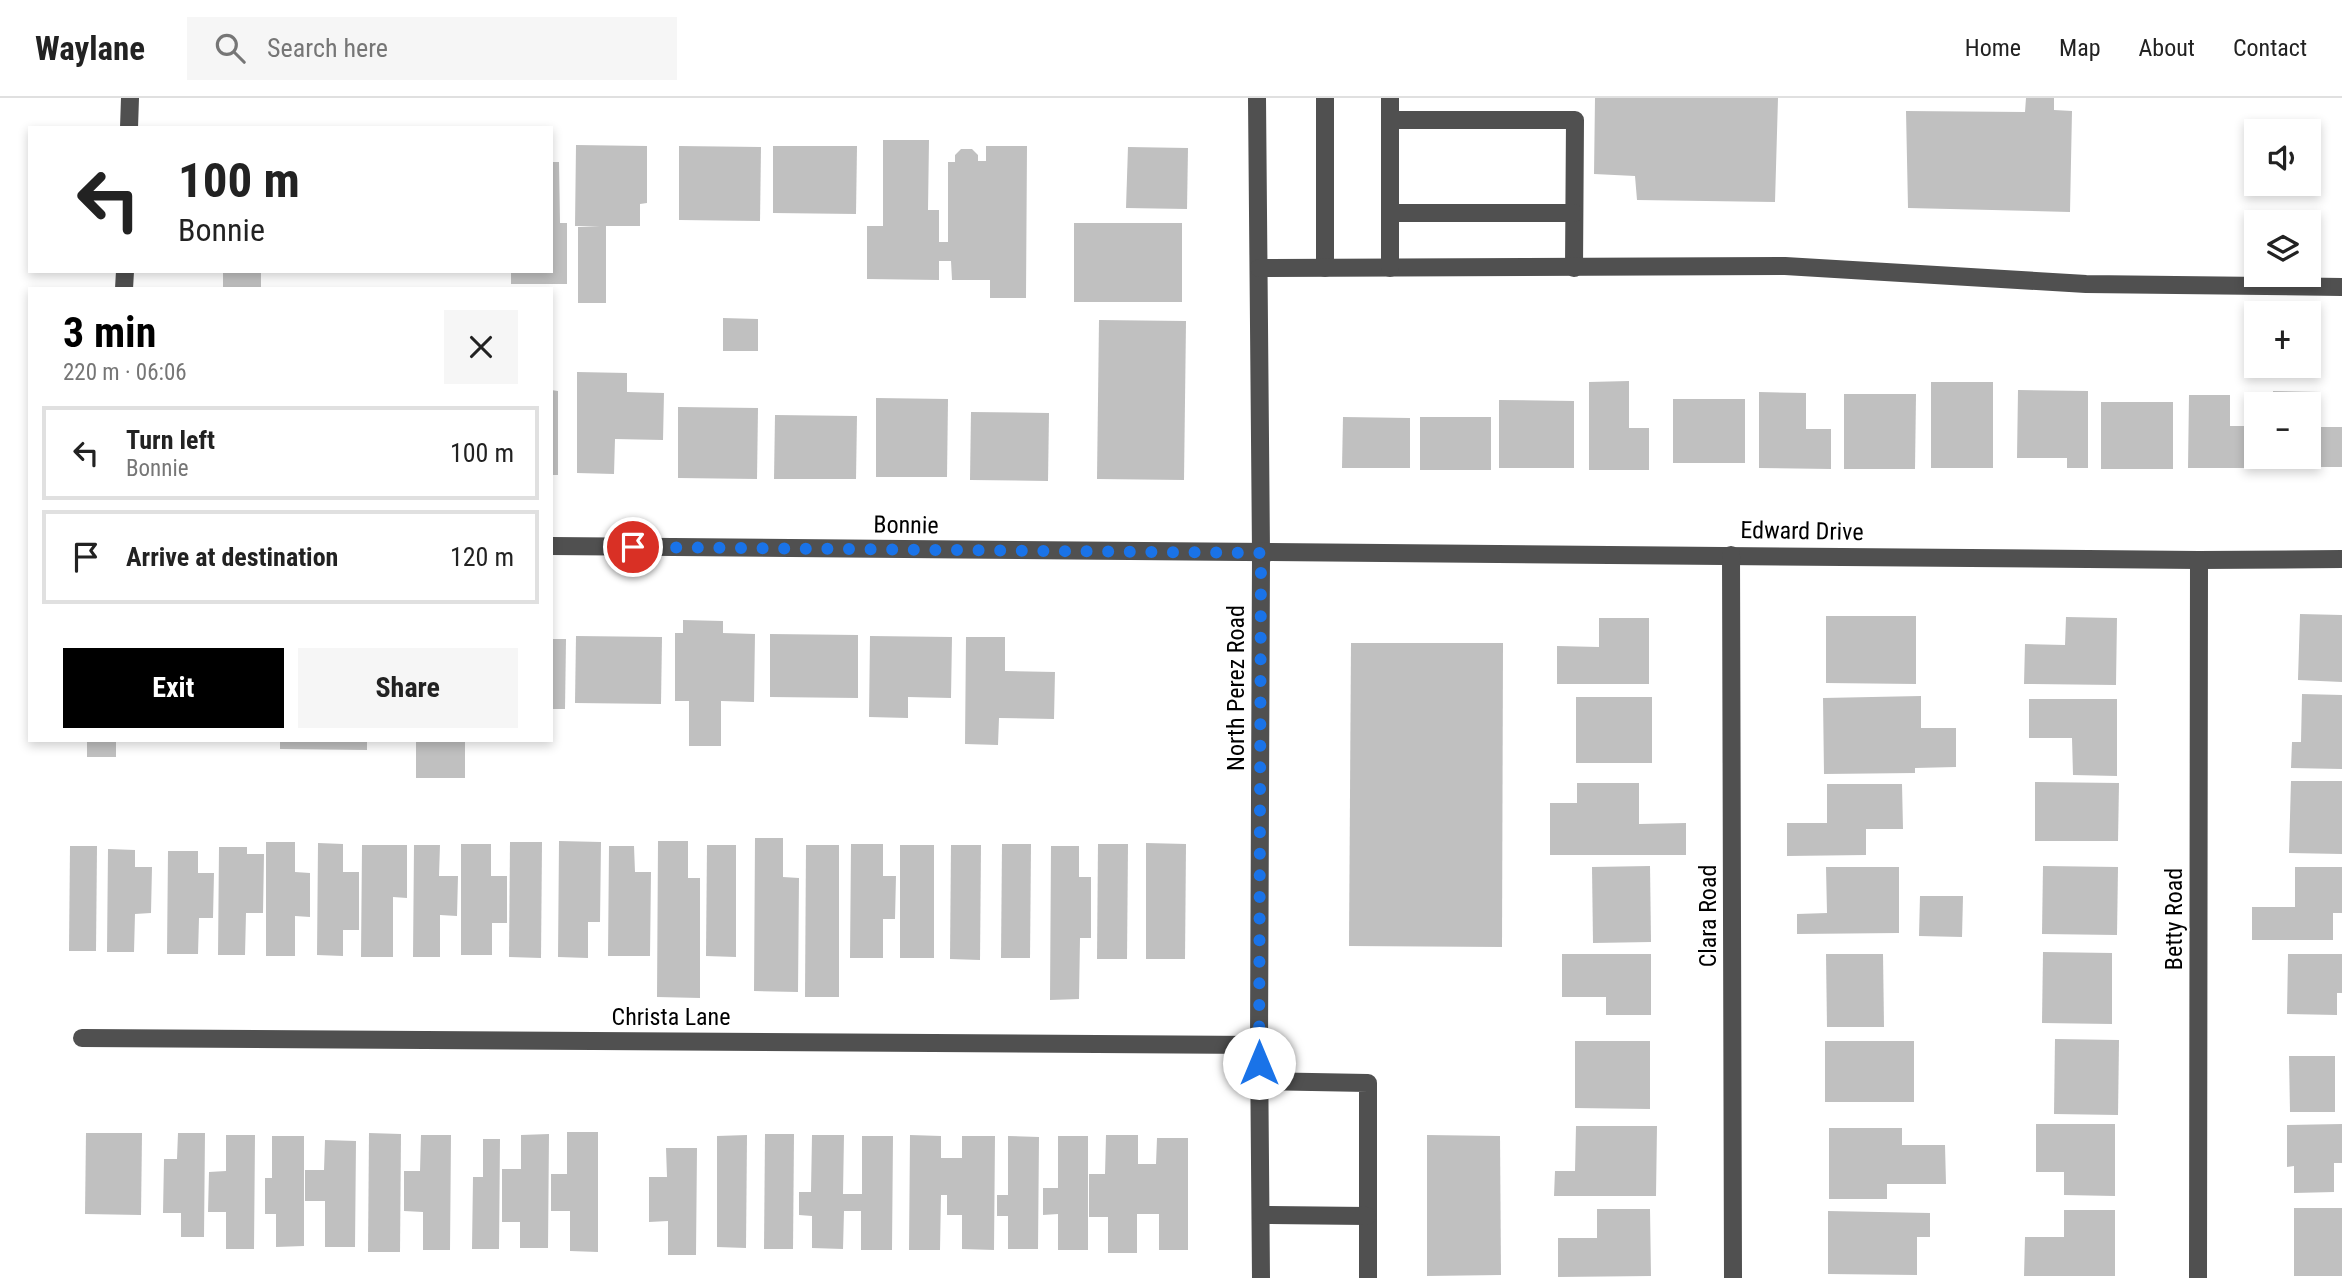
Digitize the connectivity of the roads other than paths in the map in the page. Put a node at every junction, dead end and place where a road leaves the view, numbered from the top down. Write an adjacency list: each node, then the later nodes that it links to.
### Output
1 (130, 98): 6 (street)
2 (1257, 98): 9 (street, North Perez Road)
3 (1325, 98): 10 (street)
4 (1390, 98): 5 (street)
5 (1390, 120): 7 (street); 8 (street)
6 (129, 126)
7 (1390, 213): 8 (street); 11 (street)
8 (1574, 213): 12 (street)
9 (1259, 268): 10 (street); 15 (street, North Perez Road)
10 (1325, 268): 11 (street)
11 (1390, 268): 12 (street)
12 (1574, 268): 13 (street)
13 (2342, 287)
14 (553, 546): 15 (street, Bonnie)
15 (1261, 553): 16 (street, Edward Drive); 20 (street, North Perez Road)
16 (1731, 555): 18 (street, Edward Drive); 26 (street, Clara Road)
17 (2342, 559): 18 (street, Edward Drive)
18 (2199, 560): 27 (street, Betty Road)
19 (82, 1038): 20 (street, Christa Lane)
20 (1259, 1045): 21 (street, North Perez Road)
21 (1259, 1081): 22 (street, North Perez Road); 23 (street)
22 (1261, 1215): 23 (street); 24 (street, North Perez Road)
23 (1367, 1216): 25 (street)
24 (1261, 1278)
25 (1368, 1278)
26 (1733, 1278)
27 (2198, 1278)

